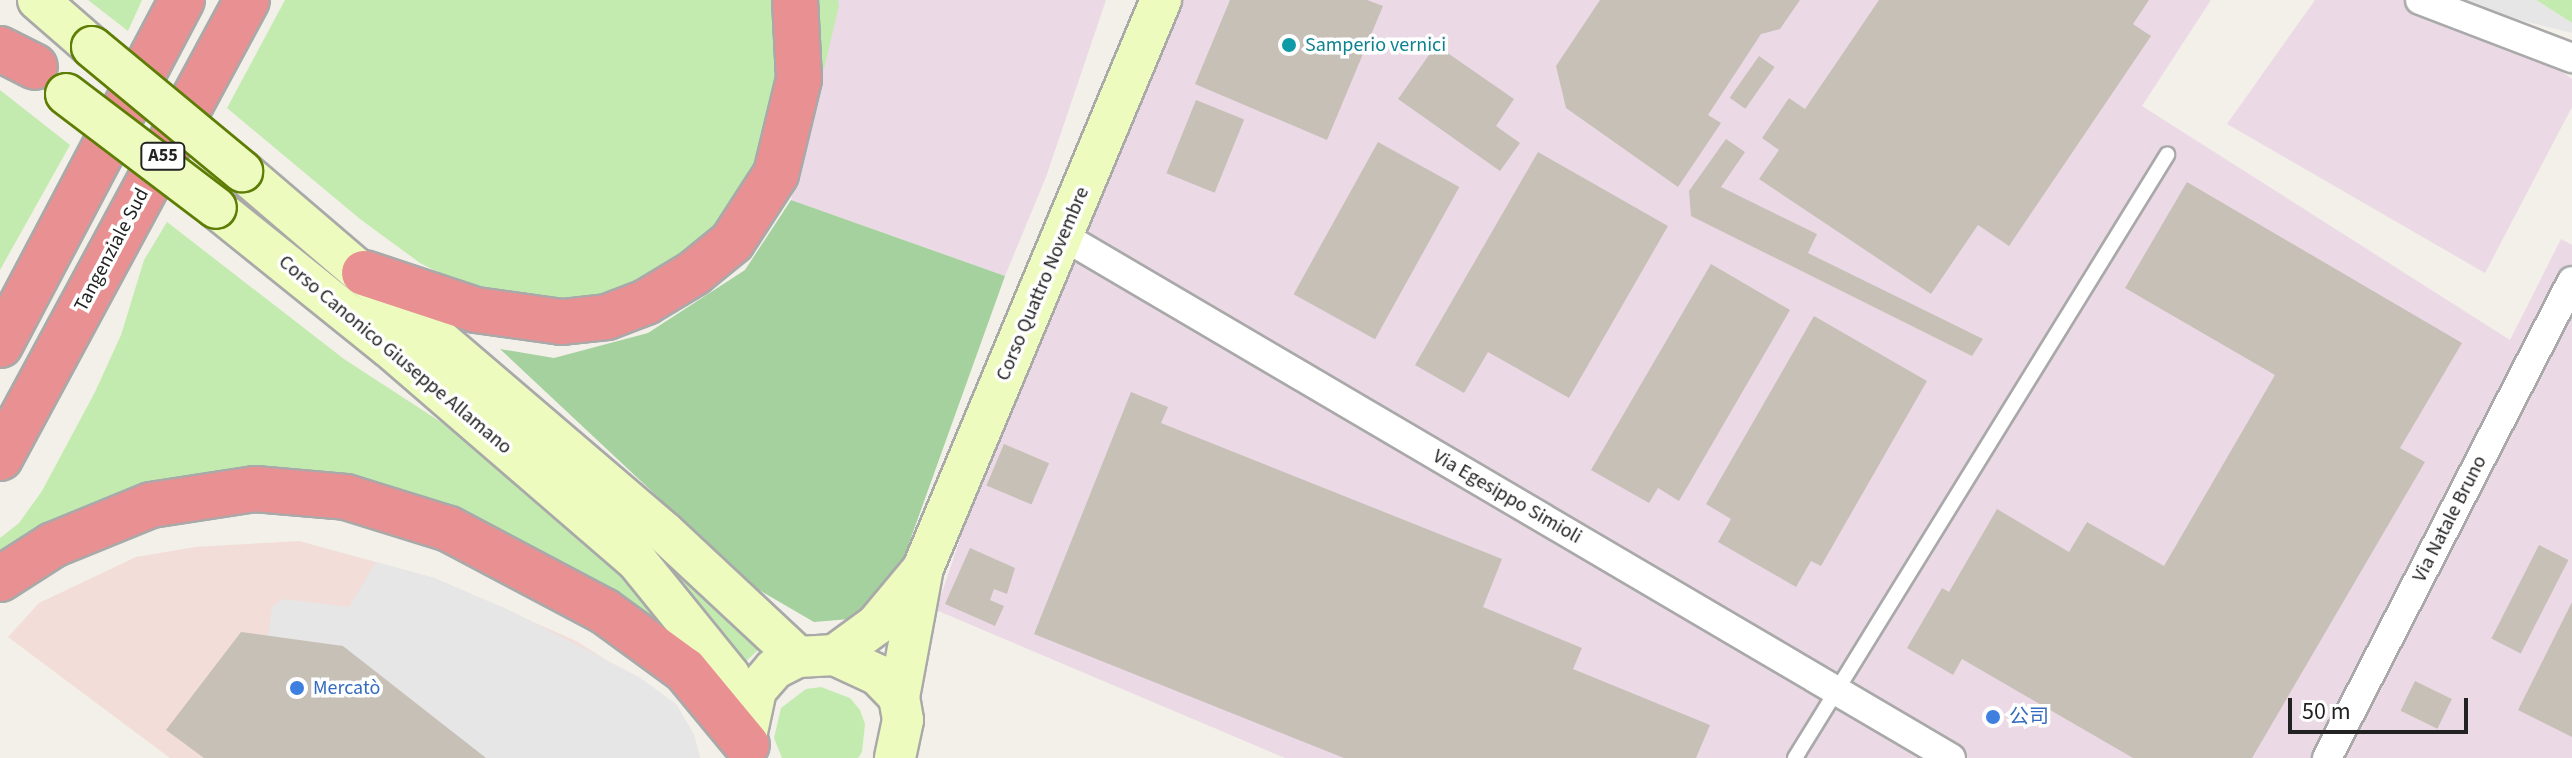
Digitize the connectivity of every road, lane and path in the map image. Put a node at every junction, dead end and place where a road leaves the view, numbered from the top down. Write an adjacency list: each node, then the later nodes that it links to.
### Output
1 (38, 0): 13 (main road, Corso Canonico Giuseppe Allamano, bridge)
2 (182, 0): 12 (highway, A55)
3 (247, 0): 17 (highway, Tangenziale Sud / A55)
4 (795, 0): 13 (highway)
5 (1161, 0): 11 (main road, Corso Quattro Novembre)
6 (2420, 0): 8 (street)
7 (0, 37): 9 (main road, Corso Canonico Giuseppe Allamano)
8 (2572, 58)
9 (34, 70): 23 (main road, Corso Canonico Giuseppe Allamano, bridge)
10 (2167, 155): 21 (lane)
11 (1063, 236): 18 (main road, Corso Quattro Novembre); 21 (street, Via Egesippo Simioli)
12 (52, 247): 15 (highway); 16 (highway, A55)
13 (364, 273): 20 (main road, Corso Canonico Giuseppe Allamano)
14 (2572, 281): 27 (street, Via Natale Bruno)
15 (0, 294)
16 (0, 345)
17 (0, 458)
18 (923, 568): 20 (main road, Corso Quattro Novembre); 22 (main road, Corso Quattro Novembre)
19 (0, 579): 23 (highway)
20 (817, 656): 22 (main road, Corso Canonico Giuseppe Allamano); 23 (main road, Corso Quattro Novembre)
21 (1836, 691): 25 (lane); 26 (street, Via Egesippo Simioli)
22 (899, 697): 24 (main road, Corso Quattro Novembre)
23 (749, 739)
24 (896, 757)
25 (1795, 758)
26 (1951, 758)
27 (2327, 758)

